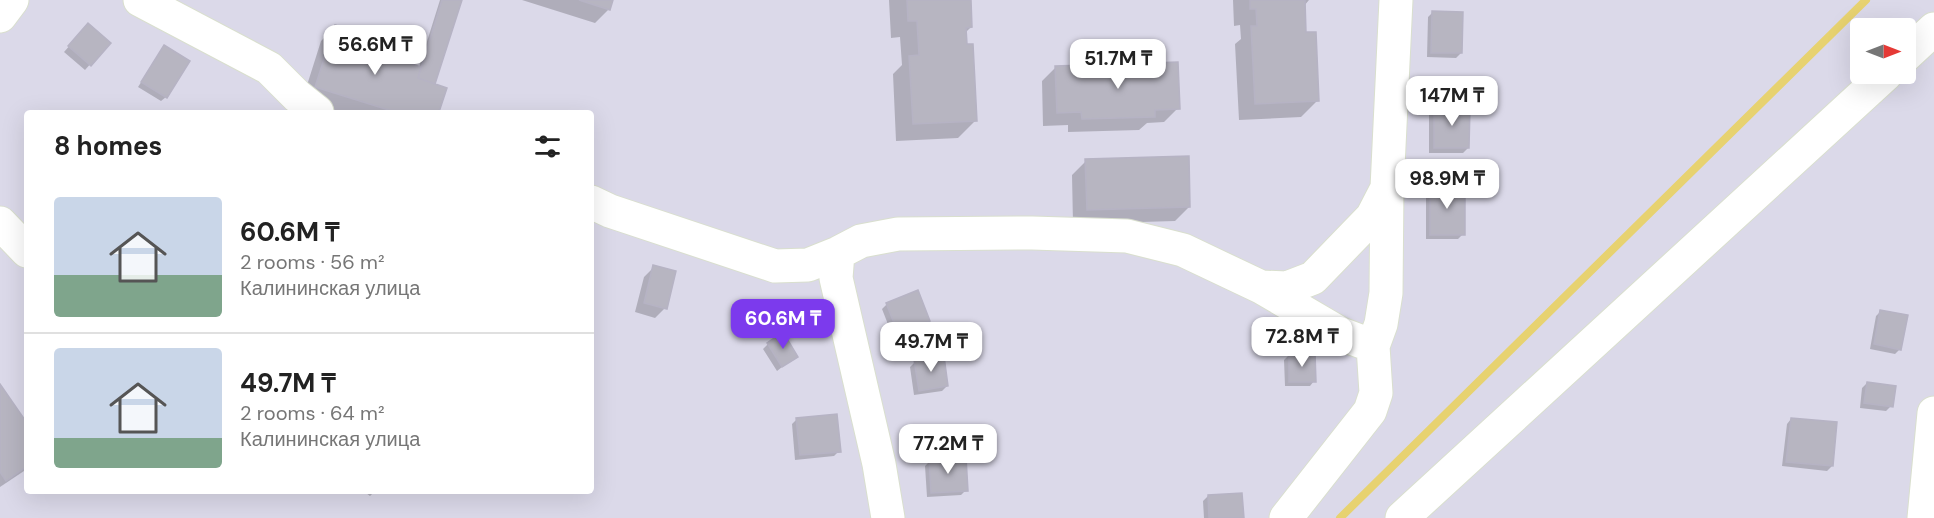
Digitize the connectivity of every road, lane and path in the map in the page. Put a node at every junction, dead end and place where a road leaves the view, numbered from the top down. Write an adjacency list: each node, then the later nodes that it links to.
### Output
1 (12, 0): 4 (street)
2 (140, 0): 8 (street)
3 (1396, 0): 9 (street)
4 (0, 16)
5 (1934, 29): 6 (street)
6 (1916, 46)
7 (1875, 84): 19 (street)
8 (314, 110)
9 (1387, 188): 14 (street); 15 (street)
10 (594, 203): 13 (street)
11 (0, 223): 12 (street)
12 (24, 248)
13 (838, 254): 14 (street); 17 (street)
14 (1261, 287): 15 (street)
15 (1373, 346): 18 (street)
16 (1934, 412): 20 (street)
17 (888, 518)
18 (1286, 518)
19 (1402, 518)
20 (1924, 518)

